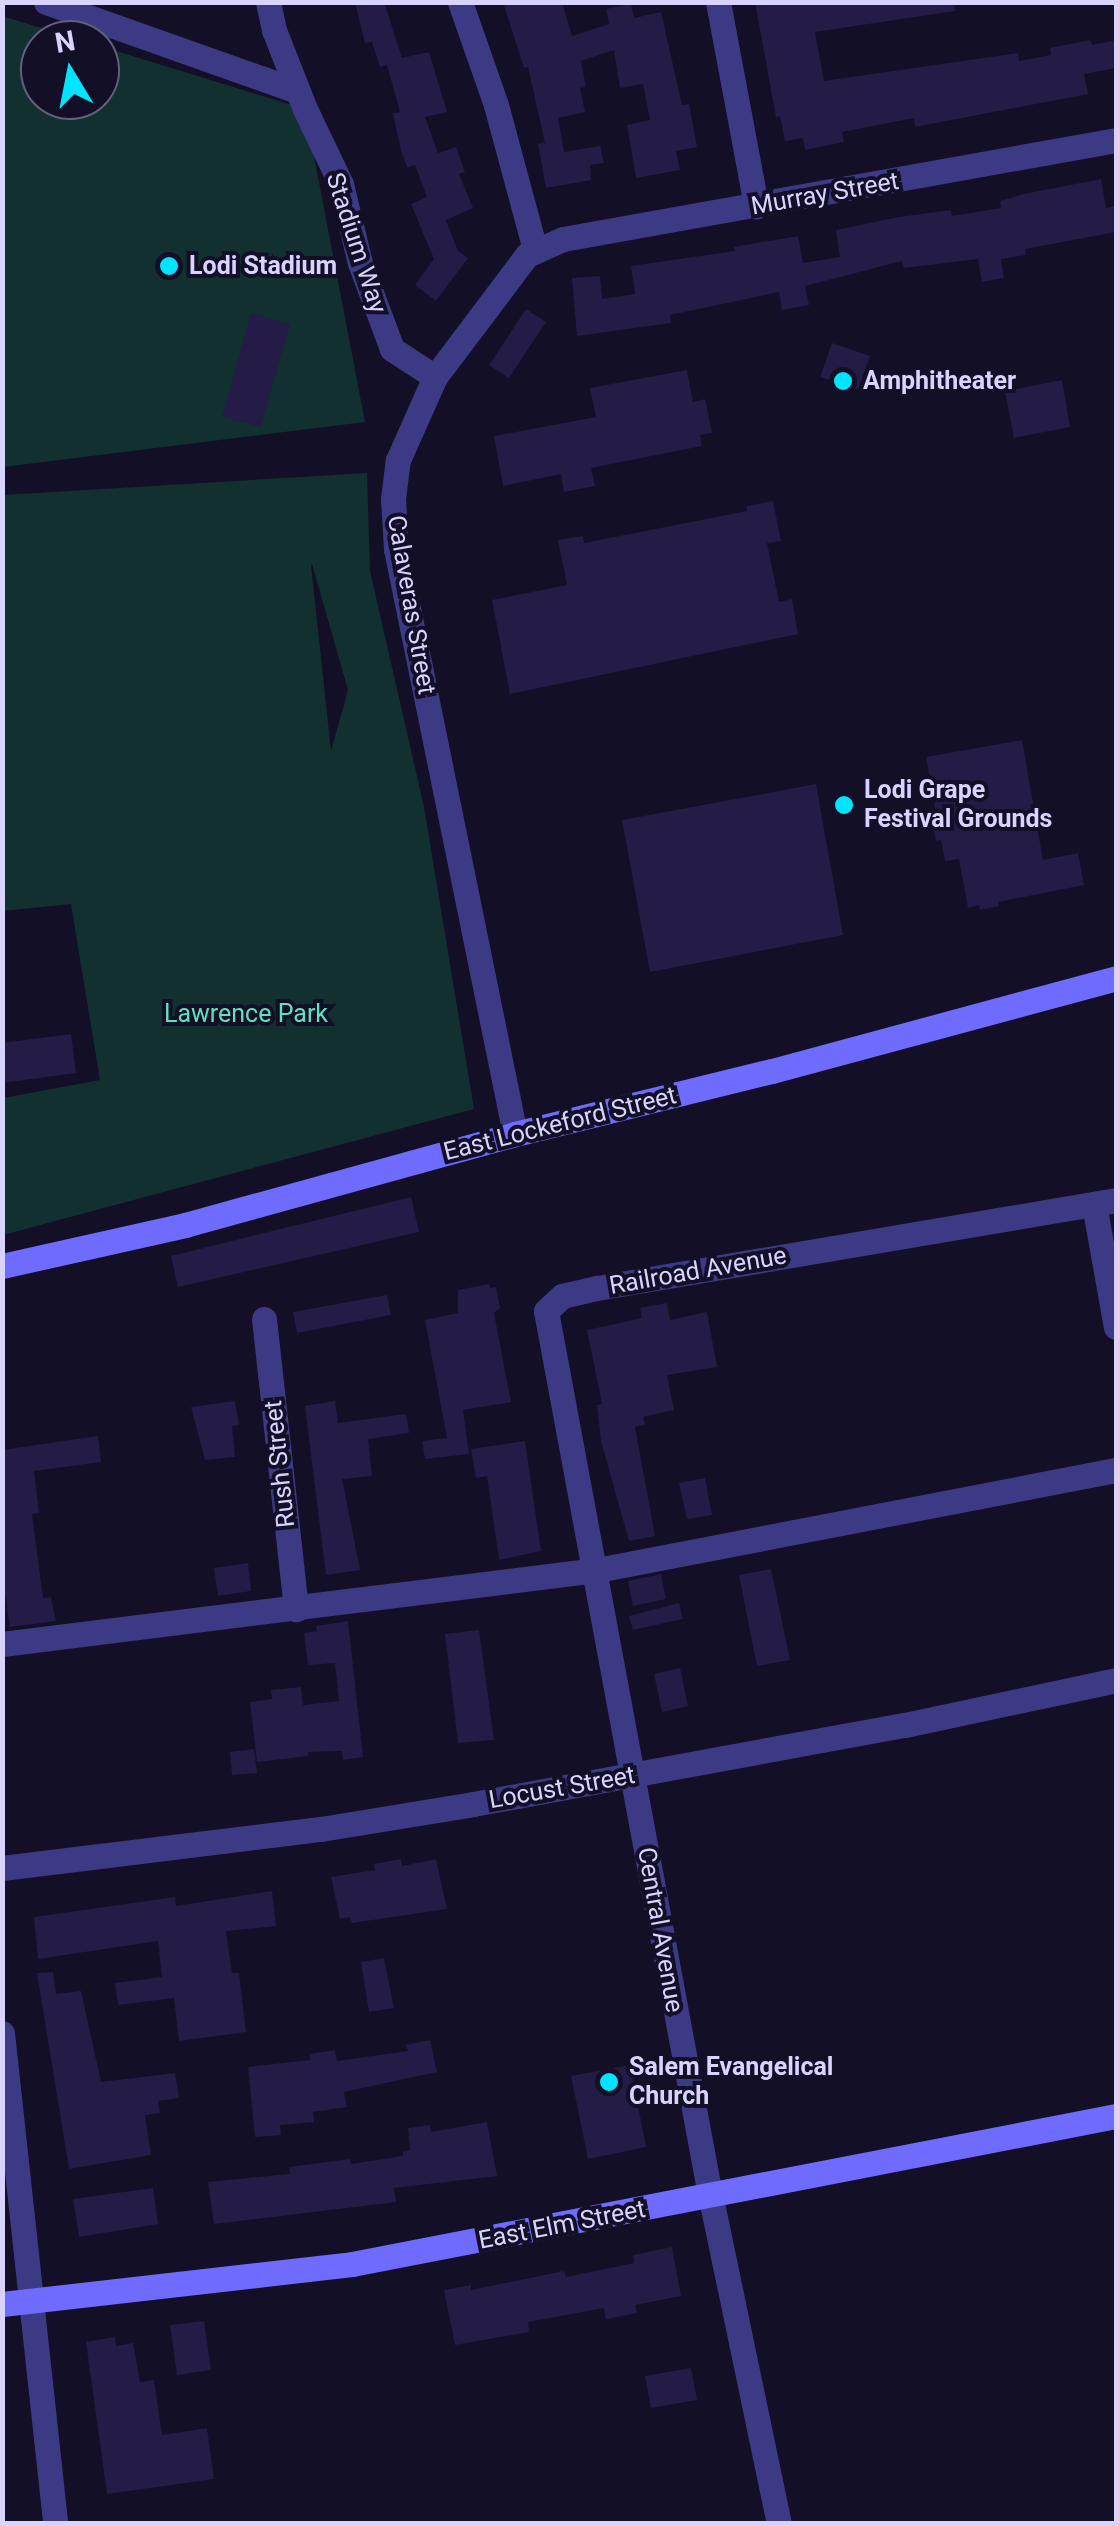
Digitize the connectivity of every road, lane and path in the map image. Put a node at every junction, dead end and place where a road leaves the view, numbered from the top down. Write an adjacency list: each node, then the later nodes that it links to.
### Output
1 (46, 2): 5 (street)
2 (268, 2): 5 (street, Stadium Way)
3 (460, 2): 8 (street)
4 (718, 2): 7 (street)
5 (298, 91): 9 (street, Stadium Way)
6 (1116, 140): 7 (street, Murray Street)
7 (756, 206): 8 (street, Murray Street)
8 (535, 250): 9 (street, Calaveras Street)
9 (435, 376): 11 (street, Calaveras Street)
10 (1116, 978): 11 (street, East Lockeford Street)
11 (515, 1134): 13 (street, East Lockeford Street)
12 (1105, 1202): 15 (street); 17 (street, Railroad Avenue)
13 (2, 1266)
14 (264, 1319): 18 (street, Rush Street)
15 (1116, 1327)
16 (1116, 1470): 17 (street)
17 (597, 1570): 18 (street); 21 (street, Central Avenue)
18 (296, 1609): 19 (street)
19 (2, 1644)
20 (1116, 1680): 21 (street, Locust Street)
21 (633, 1775): 22 (street, Locust Street); 25 (street, Central Avenue)
22 (2, 1868)
23 (2, 2033): 26 (street)
24 (1116, 2116): 25 (street, East Elm Street)
25 (710, 2195): 26 (street, East Elm Street); 29 (street, Central Avenue)
26 (33, 2301): 27 (street, East Elm Street); 28 (street)
27 (2, 2304)
28 (56, 2524)
29 (779, 2524)

